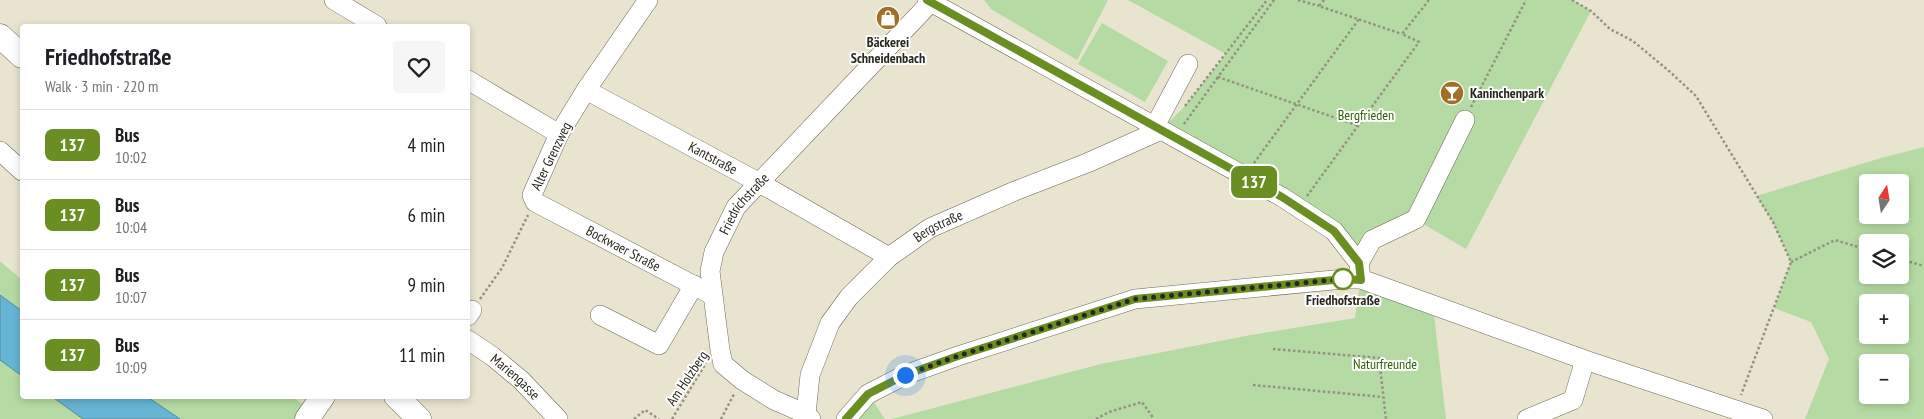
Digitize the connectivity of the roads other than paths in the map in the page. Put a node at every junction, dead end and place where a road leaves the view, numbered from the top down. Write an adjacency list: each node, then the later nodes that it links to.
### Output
1 (334, 0): 4 (street)
2 (648, 0): 9 (street, Alter Grenzweg)
3 (929, 1): 11 (street); 15 (street, Friedrichstraße)
4 (375, 24)
5 (0, 36): 6 (main road)
6 (20, 54)
7 (1188, 64): 11 (street)
8 (470, 81): 12 (street)
9 (586, 90): 12 (street, Alter Grenzweg); 15 (street, Kantstraße)
10 (1465, 120): 18 (street)
11 (1158, 128): 17 (street, Bergstraße); 18 (street)
12 (559, 134): 16 (street, Alter Grenzweg)
13 (0, 151): 14 (street)
14 (20, 169)
15 (758, 182): 17 (street, Kantstraße); 20 (street, Friedrichstraße)
16 (535, 202): 19 (street, Bockwaer Straße)
17 (890, 257): 24 (street, Bergstraße)
18 (1360, 271): 23 (street); 26 (street)
19 (694, 286): 20 (street, Bockwaer Straße); 21 (street)
20 (712, 295): 24 (street, Friedrichstraße)
21 (600, 315)
22 (470, 341): 25 (street, Mariengasse)
23 (1585, 360): 27 (street); 28 (street)
24 (808, 417)
25 (558, 419)
26 (846, 419)
27 (1527, 419)
28 (1763, 419)

